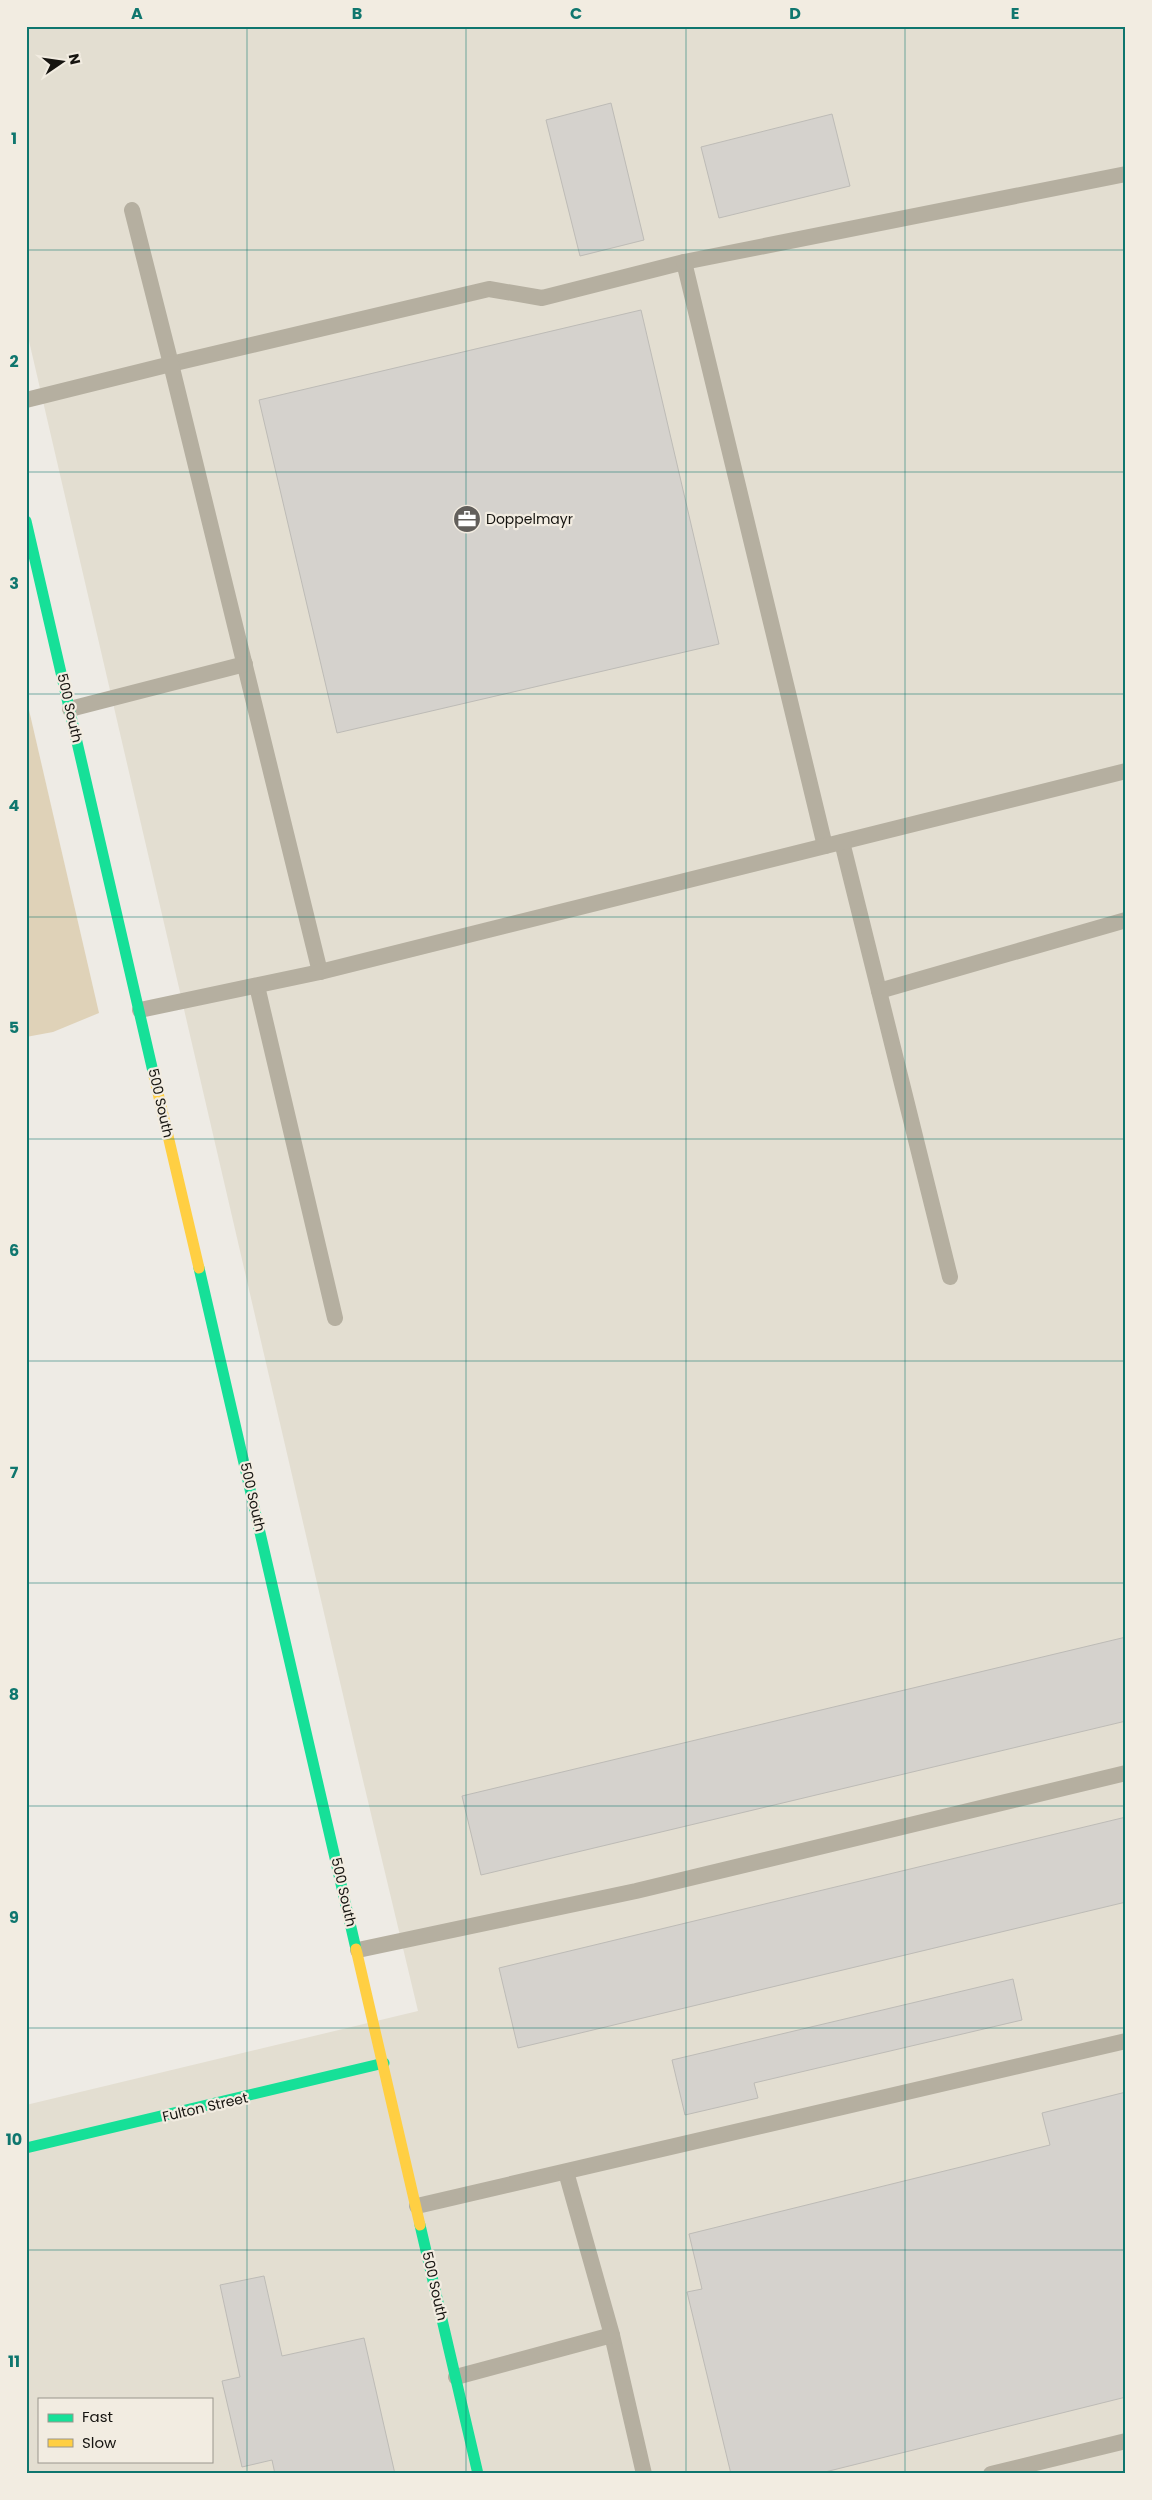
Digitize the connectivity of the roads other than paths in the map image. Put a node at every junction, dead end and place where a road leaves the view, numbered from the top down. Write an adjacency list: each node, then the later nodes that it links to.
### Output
1 (1126, 174): 3 (lane)
2 (132, 210): 4 (lane)
3 (684, 262): 4 (lane); 12 (lane)
4 (172, 364): 5 (lane); 8 (lane)
5 (26, 400)
6 (26, 521): 7 (street, 500 South)
7 (29, 549): 9 (street, 500 South)
8 (245, 664): 9 (lane); 14 (lane)
9 (70, 709): 17 (street, 500 South)
10 (1126, 771): 11 (lane)
11 (842, 842): 12 (lane); 16 (lane)
12 (825, 846): 14 (lane)
13 (1126, 920): 16 (lane)
14 (320, 972): 15 (lane)
15 (257, 986): 17 (lane); 19 (lane)
16 (878, 991): 18 (lane)
17 (140, 1010): 21 (street, 500 South)
18 (950, 1277)
19 (335, 1318)
20 (1126, 1773): 21 (lane)
21 (358, 1950): 23 (street, 500 South)
22 (1126, 2041): 25 (lane)
23 (384, 2063): 24 (street, Fulton Street); 26 (street, 500 South)
24 (26, 2148)
25 (566, 2172): 26 (lane); 27 (lane)
26 (418, 2206): 28 (street, 500 South)
27 (612, 2335): 28 (lane); 31 (lane)
28 (456, 2377): 30 (street, 500 South)
29 (1126, 2441): 32 (lane)
30 (478, 2474)
31 (644, 2474)
32 (991, 2474)

